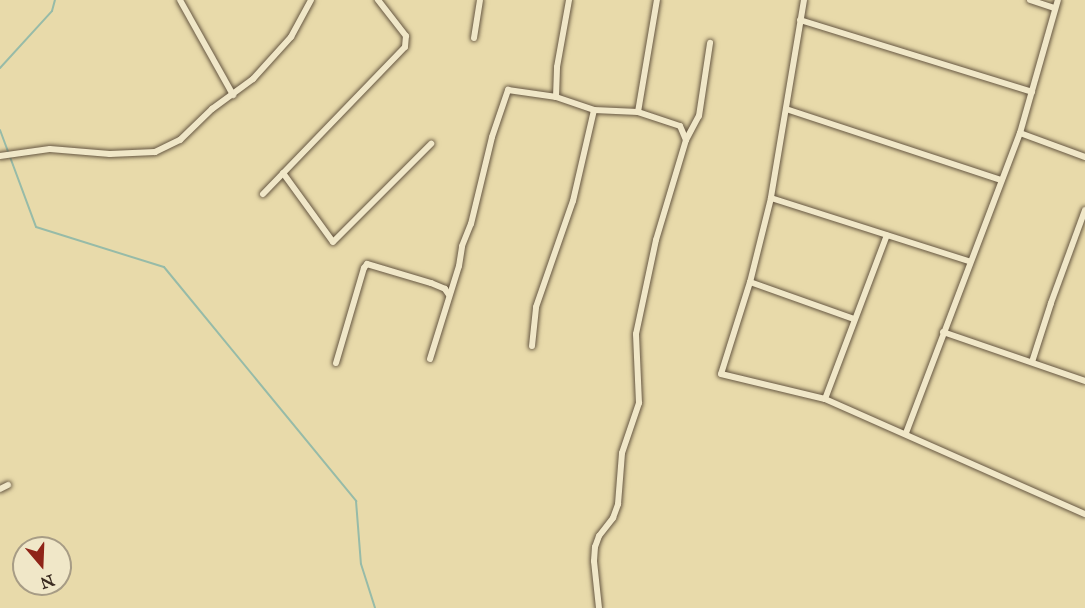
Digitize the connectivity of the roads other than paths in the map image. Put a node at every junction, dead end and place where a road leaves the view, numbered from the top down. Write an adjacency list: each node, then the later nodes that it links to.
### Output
1 (180, 0): 15 (street)
2 (311, 0): 15 (street)
3 (378, 0): 25 (street)
4 (480, 0): 12 (street)
5 (569, 0): 16 (street)
6 (657, 0): 19 (street)
7 (804, 0): 11 (street)
8 (1030, 0): 10 (street)
9 (1058, 0): 10 (street)
10 (1055, 8): 14 (street)
11 (800, 20): 14 (street); 17 (street)
12 (474, 38)
13 (710, 43): 21 (street)
14 (1032, 92): 20 (street)
15 (233, 95): 23 (street)
16 (556, 97): 18 (street); 33 (street)
17 (786, 109): 26 (street); 28 (street)
18 (594, 110): 19 (street); 36 (street)
19 (638, 112): 21 (street)
20 (1020, 133): 24 (street); 26 (street)
21 (686, 141): 46 (street)
22 (431, 144): 25 (street)
23 (0, 156)
24 (1085, 157)
25 (283, 173): 27 (street)
26 (1001, 180): 31 (street)
27 (263, 194)
28 (771, 198): 30 (street); 32 (street)
29 (1085, 210): 38 (street)
30 (887, 235): 31 (street); 34 (street)
31 (969, 261): 35 (street)
32 (750, 282): 34 (street); 41 (street)
33 (449, 295): 37 (street); 39 (street)
34 (854, 319): 41 (street)
35 (943, 332): 38 (street); 42 (street)
36 (532, 345)
37 (430, 359)
38 (1032, 362): 40 (street)
39 (336, 363)
40 (1085, 381)
41 (825, 399): 42 (street)
42 (906, 433): 45 (street)
43 (8, 485): 44 (street)
44 (0, 489)
45 (1085, 514)
46 (600, 608)

